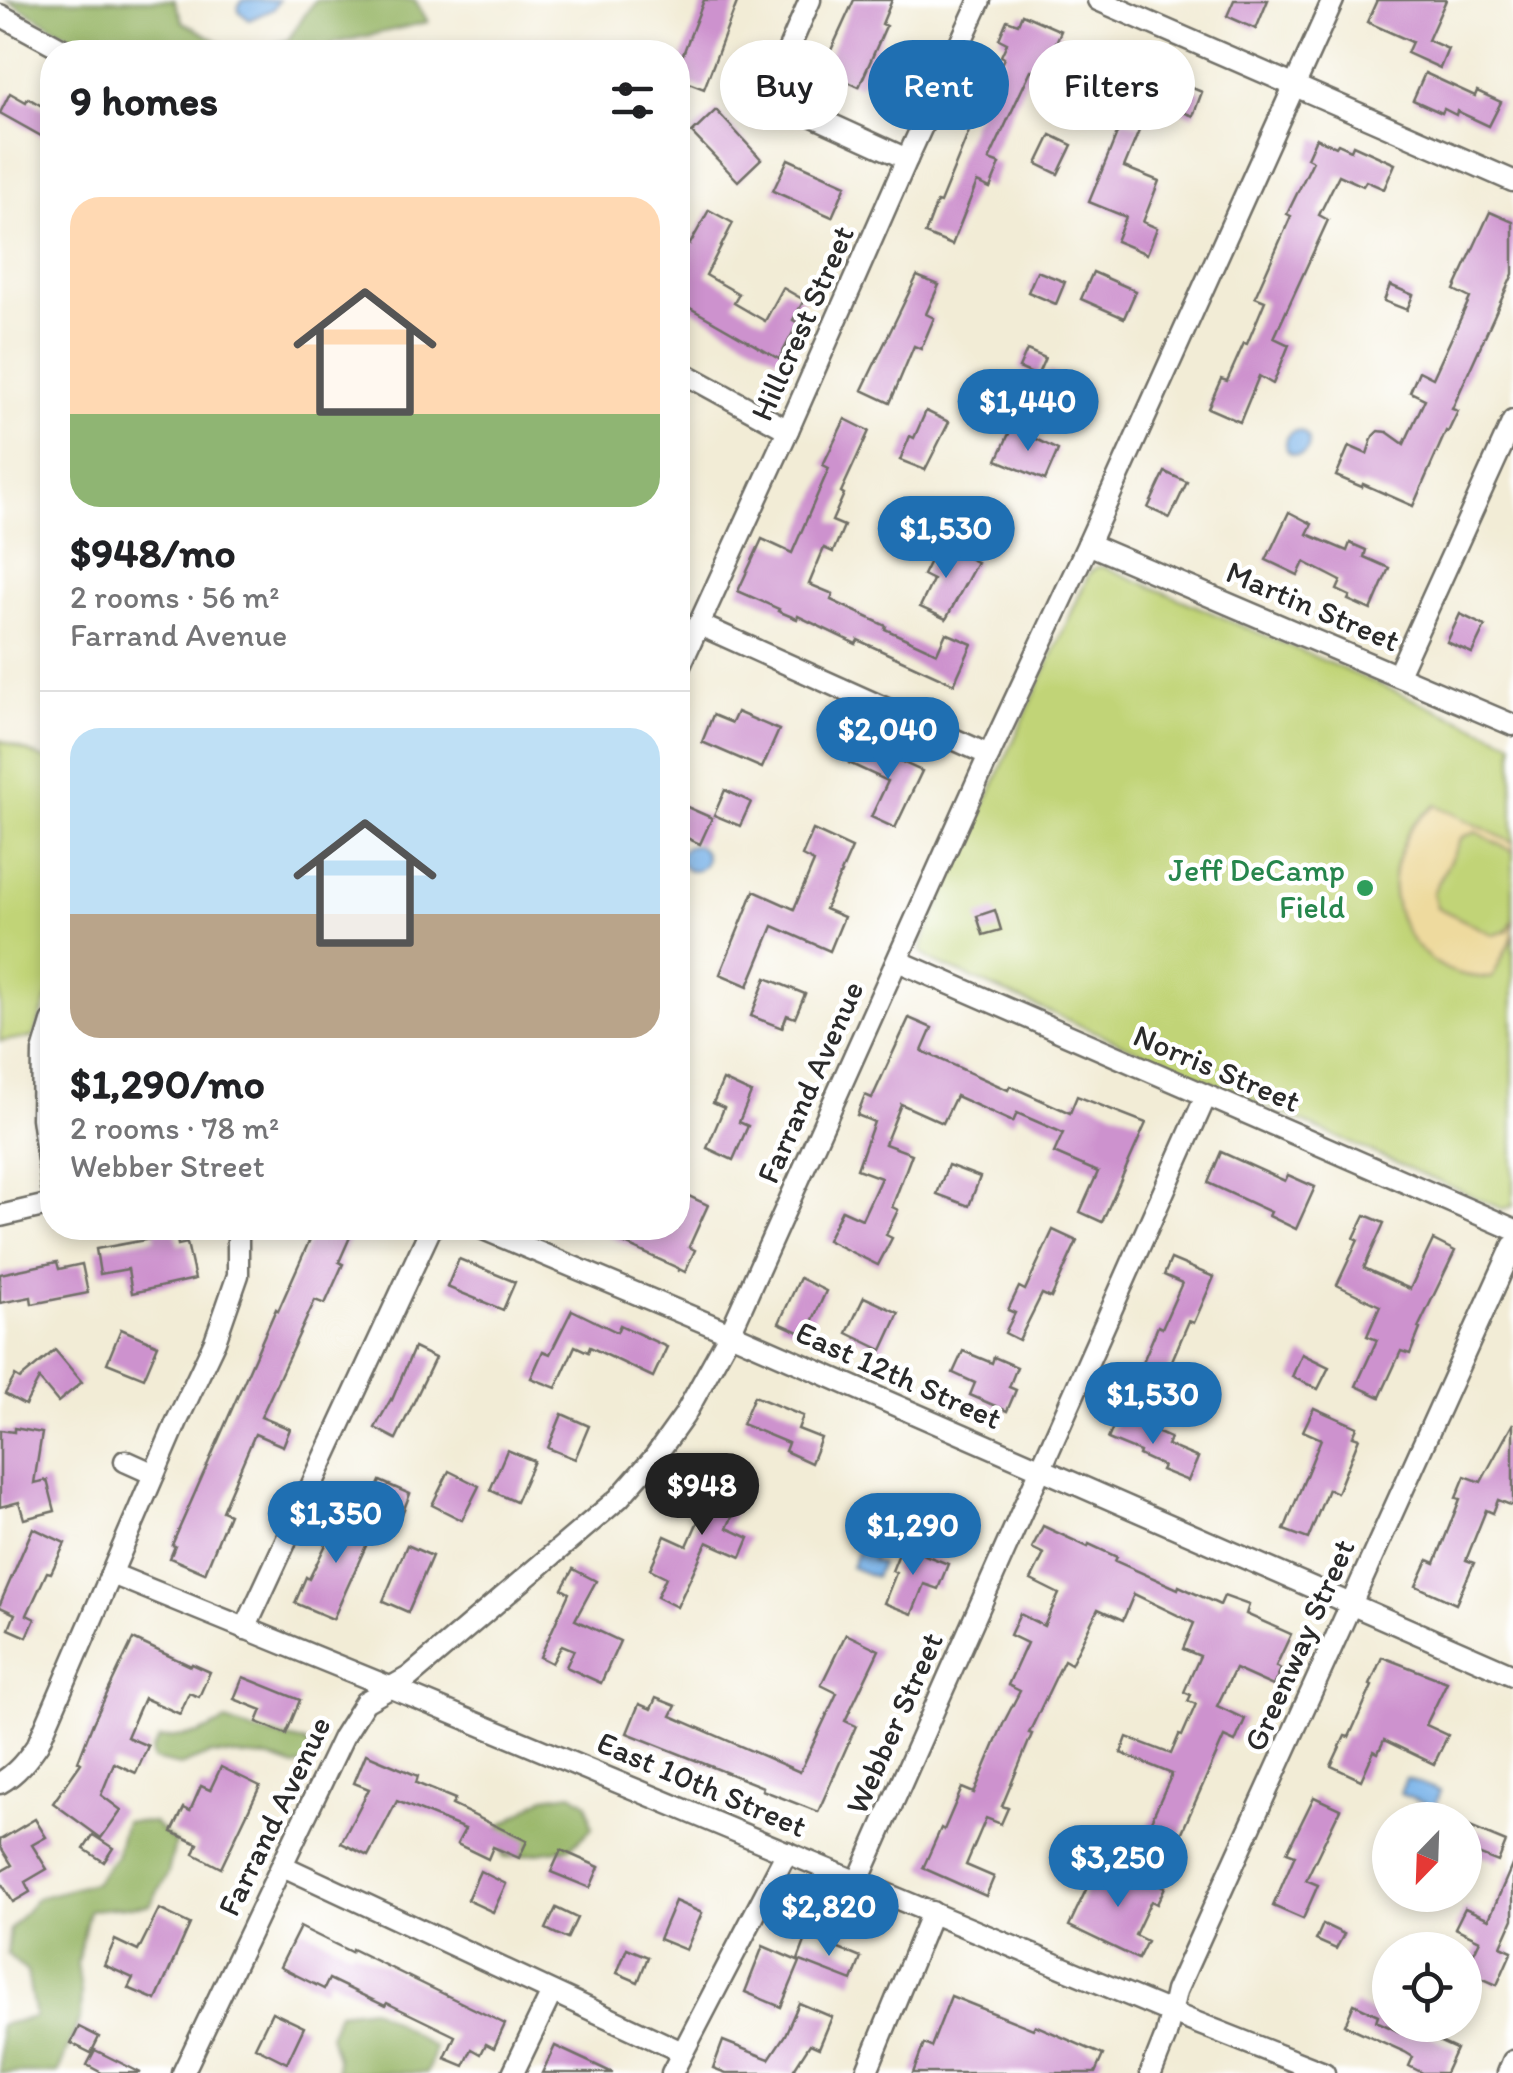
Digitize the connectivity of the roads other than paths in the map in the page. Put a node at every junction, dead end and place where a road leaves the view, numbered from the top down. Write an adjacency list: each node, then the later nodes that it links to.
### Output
1 (810, 0): 8 (street)
2 (980, 0): 8 (street, Hillcrest Street)
3 (1098, 0): 7 (street)
4 (1333, 0): 7 (street, Farrand Avenue)
5 (0, 15): 6 (street)
6 (46, 40)
7 (1294, 86): 9 (street); 13 (street, Farrand Avenue)
8 (907, 159): 12 (street, Hillcrest Street)
9 (1513, 181)
10 (690, 377): 12 (street)
11 (1513, 421): 16 (street)
12 (788, 430): 14 (street, Hillcrest Street)
13 (1088, 544): 16 (street, Martin Street); 18 (street, Farrand Avenue)
14 (698, 624): 15 (street, Hillcrest Street); 18 (street)
15 (690, 642)
16 (1398, 674): 17 (street, Martin Street)
17 (1513, 725)
18 (989, 755): 19 (street, Farrand Avenue)
19 (898, 961): 20 (street, Norris Street); 28 (street, Farrand Avenue)
20 (1206, 1096): 23 (street, Norris Street); 30 (street, Webber Street)
21 (40, 1207): 22 (street)
22 (0, 1216)
23 (1513, 1228)
24 (238, 1240): 31 (street)
25 (425, 1240): 34 (street)
26 (510, 1240): 28 (street, East 12th Street)
27 (1513, 1246): 33 (street, Greenway Street)
28 (730, 1332): 30 (street, East 12th Street); 36 (street, Farrand Avenue)
29 (124, 1461): 31 (street)
30 (1039, 1469): 33 (street, East 12th Street); 40 (street, Webber Street)
31 (154, 1474): 32 (street)
32 (112, 1574): 34 (street, East 10th Street); 37 (street)
33 (1351, 1604): 35 (street, East 12th Street); 43 (street, Greenway Street)
34 (245, 1628): 36 (street, East 10th Street)
35 (1513, 1674)
36 (392, 1688): 38 (street, East 10th Street); 39 (street, Farrand Avenue)
37 (0, 1783)
38 (787, 1852): 40 (street, East 10th Street); 44 (street)
39 (283, 1866): 42 (street); 46 (street, Farrand Avenue)
40 (858, 1882): 41 (street, East 10th Street)
41 (932, 1912): 43 (street, East 10th Street); 49 (street)
42 (552, 1992): 44 (street); 47 (street)
43 (1172, 2013): 50 (street, Greenway Street); 51 (street, East 10th Street)
44 (682, 2052): 48 (street)
45 (1513, 2061): 52 (street)
46 (183, 2073)
47 (513, 2073)
48 (672, 2073)
49 (866, 2073)
50 (1151, 2073)
51 (1324, 2073)
52 (1508, 2073)

